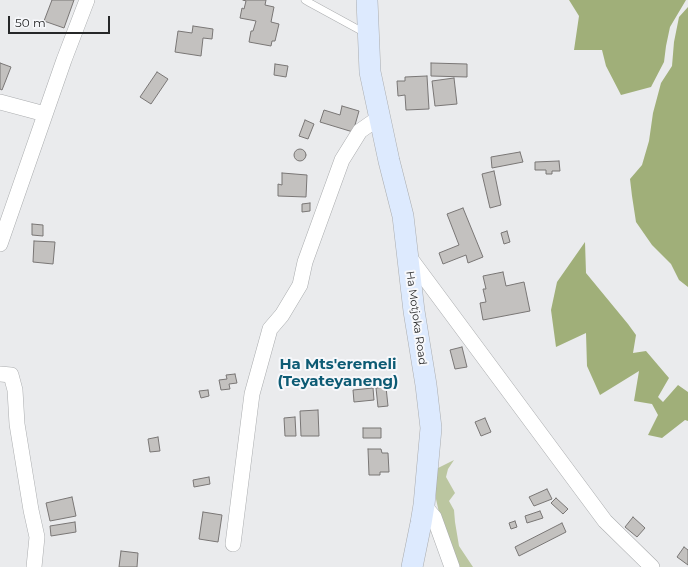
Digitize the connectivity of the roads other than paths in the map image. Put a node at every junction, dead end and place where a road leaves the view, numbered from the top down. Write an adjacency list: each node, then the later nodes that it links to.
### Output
1 (87, 0): 6 (street)
2 (305, 0): 4 (lane)
3 (367, 0): 4 (street, Ha Motjoka Road)
4 (369, 35): 7 (street, Ha Motjoka Road)
5 (0, 102): 6 (street)
6 (45, 114): 8 (street)
7 (380, 117): 9 (street, Ha Motjoka Road); 12 (street)
8 (0, 244)
9 (407, 250): 11 (street, Ha Motjoka Road); 16 (street)
10 (0, 374): 13 (street)
11 (424, 505): 14 (street, Ha Motjoka Road); 15 (street)
12 (233, 544)
13 (34, 567)
14 (412, 567)
15 (452, 567)
16 (652, 567)

